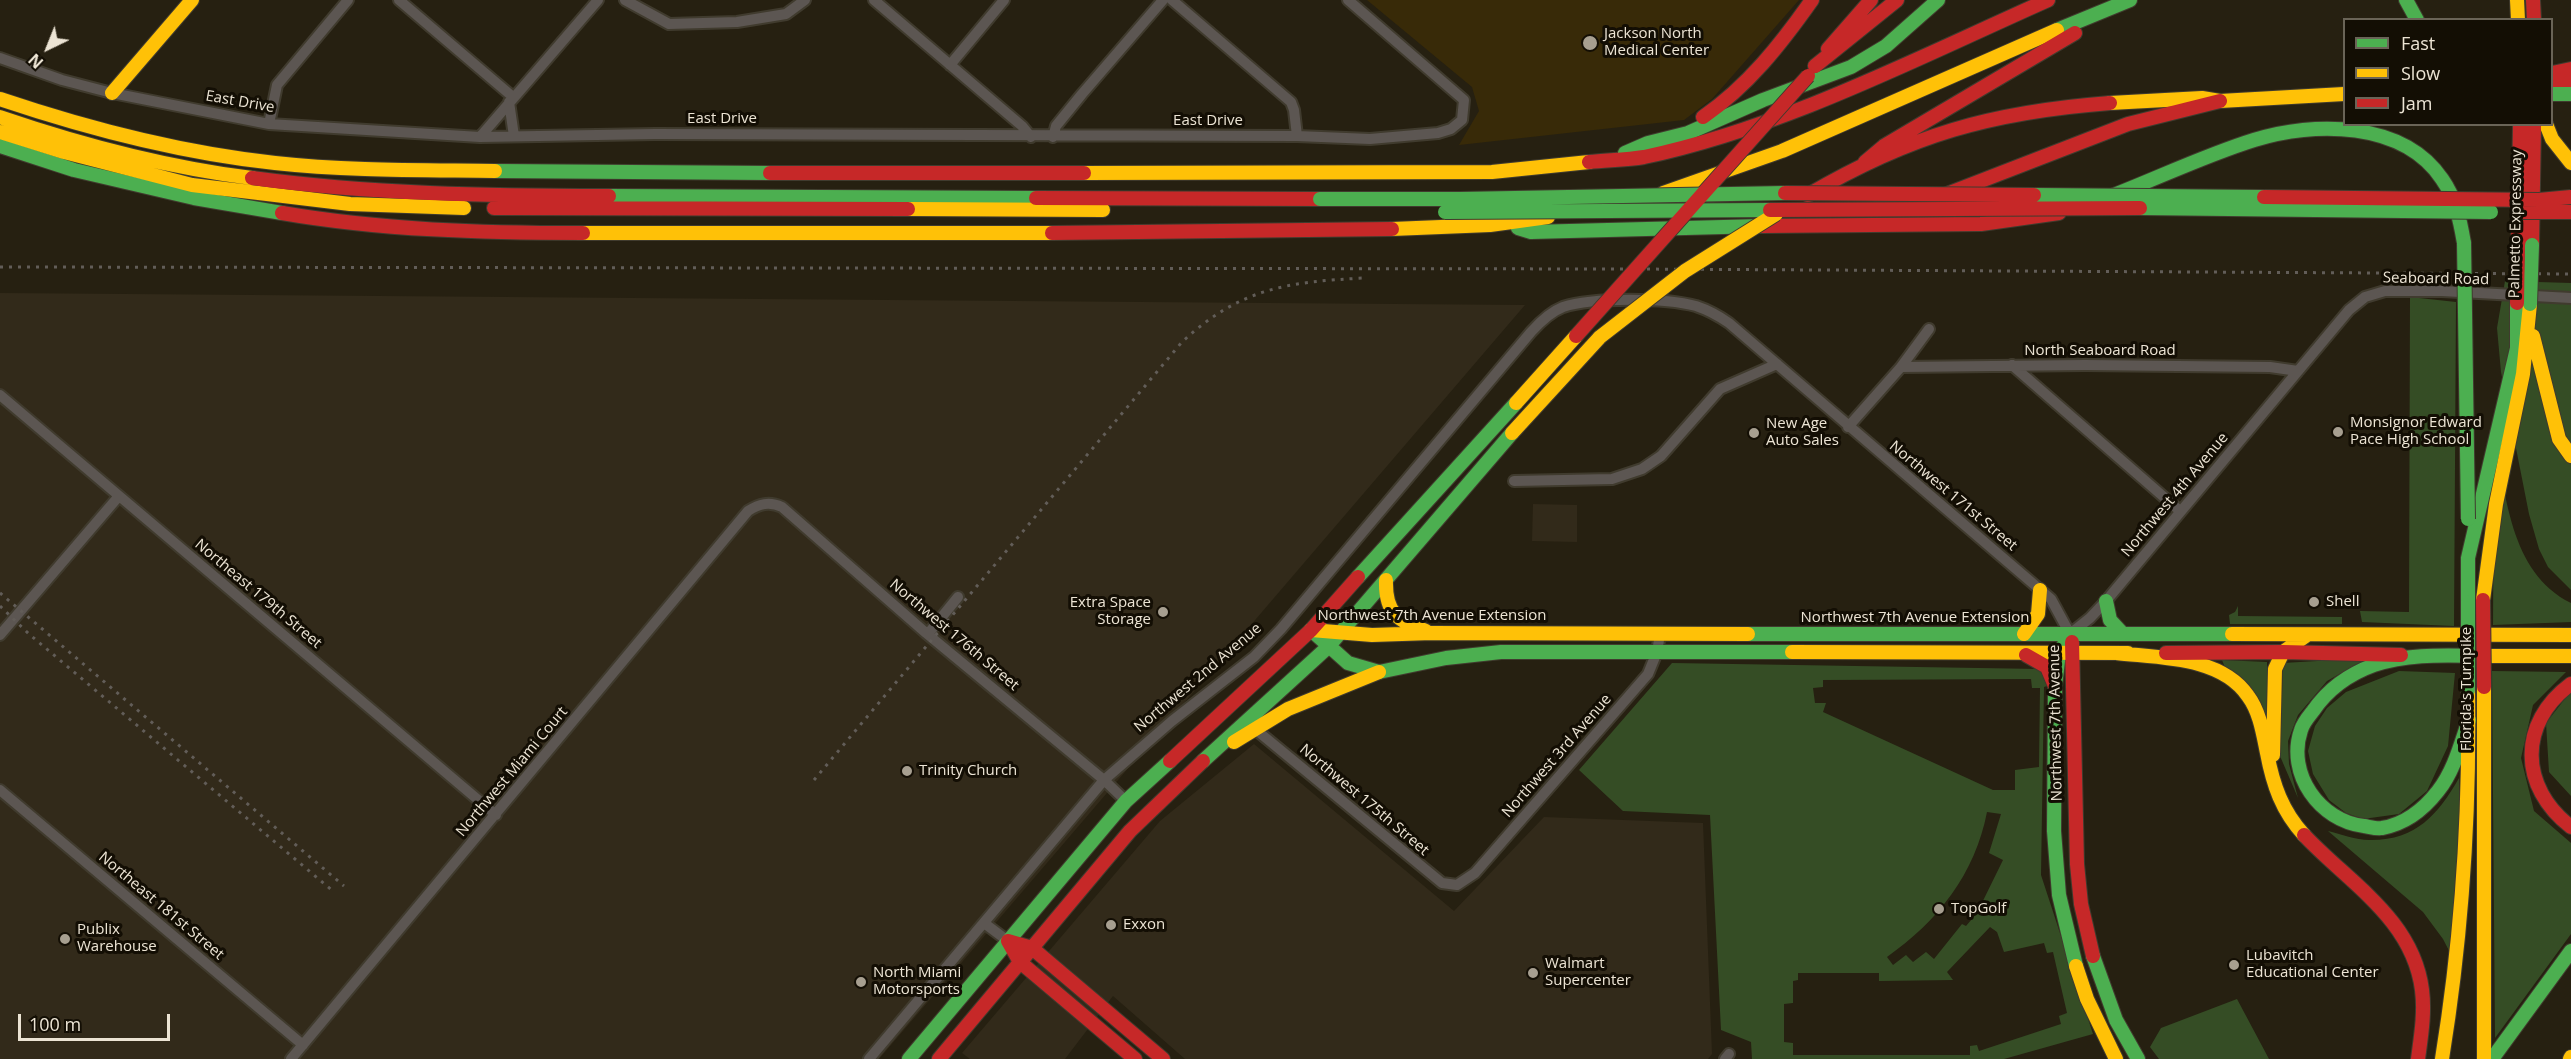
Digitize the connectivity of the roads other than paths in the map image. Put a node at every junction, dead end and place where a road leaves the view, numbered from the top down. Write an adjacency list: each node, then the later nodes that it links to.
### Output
1 (192, 0): 32 (main road)
2 (348, 0): 40 (street)
3 (399, 0): 37 (street)
4 (625, 0): 5 (street)
5 (805, 0)
6 (874, 0): 26 (street)
7 (1004, 0): 26 (street)
8 (1162, 0): 50 (street)
9 (1172, 0): 48 (street)
10 (1348, 0): 48 (street, East Drive)
11 (1812, 0): 45 (main road)
12 (1871, 0): 28 (main road)
13 (1897, 0): 28 (main road)
14 (1938, 0): 45 (main road)
15 (2048, 0): 52 (main road)
16 (2130, 0): 21 (main road)
17 (2406, 0): 22 (main road)
18 (2517, 0): 23 (main road)
19 (2532, 0): 24 (main road)
20 (596, 1): 37 (street)
21 (2096, 14): 53 (main road); 58 (main road)
22 (2417, 18)
23 (2518, 18)
24 (2534, 18)
25 (0, 58): 32 (street, East Drive)
26 (950, 64): 47 (street)
27 (2571, 69): 29 (main road)
28 (1811, 71): 82 (main road, bridge)
29 (2553, 73)
30 (2553, 80): 31 (main road)
31 (2571, 80)
32 (112, 93): 40 (street, East Drive)
33 (2343, 94): 38 (main road)
34 (2553, 94): 35 (main road)
35 (2571, 94)
36 (0, 99): 52 (main road)
37 (511, 100): 46 (street); 49 (street)
38 (2220, 101): 53 (main road); 59 (main road)
39 (0, 117): 56 (main road)
40 (269, 124): 49 (street, East Drive)
41 (2520, 126): 60 (main road, Palmetto Expressway)
42 (2534, 126): 60 (main road, Palmetto Expressway)
43 (2547, 126): 54 (main road)
44 (0, 132): 56 (main road)
45 (1676, 134): 52 (main road)
46 (514, 136): 47 (street, East Drive); 49 (street, East Drive)
47 (1031, 136): 50 (street, East Drive)
48 (1297, 136): 50 (street, East Drive)
49 (480, 137)
50 (1053, 137)
51 (0, 146): 58 (main road)
52 (1605, 161)
53 (1865, 162): 78 (main road, bridge)
54 (2571, 163)
55 (2571, 197): 56 (main road, bridge)
56 (1320, 205): 57 (main road, bridge)
57 (2571, 212)
58 (1504, 223): 59 (main road)
59 (1826, 226): 77 (main road, bridge)
60 (2525, 244): 63 (main road, bridge)
61 (2571, 298): 69 (street, Seaboard Road)
62 (1627, 301): 66 (street, Northwest 171st Street); 108 (street, Northwest 2nd Avenue)
63 (2524, 304): 64 (main road, Palmetto Expressway); 77 (main road, Palmetto Expressway)
64 (2530, 324): 72 (main road); 130 (main road, Florida's Turnpike, bridge)
65 (1929, 329): 68 (street)
66 (1777, 364): 71 (street, Northwest 171st Street); 73 (street)
67 (2012, 365): 68 (street, North Seaboard Road); 69 (street, North Seaboard Road); 76 (street)
68 (1901, 367): 71 (street)
69 (2298, 371): 76 (street, Northwest 4th Avenue)
70 (0, 395): 74 (street, Northeast 179th Street)
71 (1848, 427): 79 (street, Northwest 171st Street)
72 (2571, 456)
73 (1514, 481)
74 (119, 496): 89 (street); 111 (street, Northeast 179th Street)
75 (758, 505): 84 (street, Northwest 176th Street); 111 (street, Northwest Miami Court)
76 (2180, 512): 81 (street, Northwest 4th Avenue)
77 (2468, 558): 104 (main road, Palmetto Expressway, bridge)
78 (1386, 580): 83 (main road); 90 (main road)
79 (2040, 590): 86 (main road); 87 (street, Northwest 171st Street)
80 (958, 597): 84 (street)
81 (2106, 601): 87 (street, Northwest 4th Avenue); 88 (main road)
82 (1311, 630): 90 (main road, Northwest 7th Avenue Extension); 93 (main road, Northwest 7th Avenue Extension); 110 (main road)
83 (1432, 633): 85 (main road, Northwest 7th Avenue Extension); 90 (main road, Northwest 7th Avenue Extension)
84 (928, 634): 108 (street, Northwest 176th Street)
85 (1660, 634): 86 (main road, Northwest 7th Avenue Extension); 94 (street, Northwest 3rd Avenue)
86 (2024, 634): 87 (main road, Northwest 7th Avenue Extension)
87 (2070, 634): 88 (main road, Northwest 7th Avenue Extension); 97 (main road, Northwest 7th Avenue)
88 (2123, 634): 92 (main road, Northwest 7th Avenue Extension)
89 (0, 635)
90 (1339, 635): 93 (main road)
91 (2571, 635): 92 (main road, Northwest 7th Avenue Extension)
92 (2307, 636): 95 (main road)
93 (1328, 647): 101 (main road, Northwest 7th Avenue Extension); 106 (main road)
94 (1657, 652): 96 (main road, Northwest 7th Avenue Extension); 101 (main road, Northwest 7th Avenue Extension); 113 (street, Northwest 3rd Avenue)
95 (2283, 652): 98 (main road, Northwest 7th Avenue Extension); 99 (main road, Northwest 7th Avenue Extension); 107 (main road)
96 (2022, 653): 97 (main road, Northwest 7th Avenue Extension); 103 (main road)
97 (2067, 653): 98 (main road, Northwest 7th Avenue Extension); 103 (main road, Northwest 7th Avenue); 127 (main road, Northwest 7th Avenue)
98 (2116, 653): 107 (main road)
99 (2426, 656): 100 (main road); 104 (main road)
100 (2571, 656)
101 (1379, 672): 105 (main road)
102 (2571, 684): 112 (main road)
103 (2055, 686): 126 (main road, Northwest 7th Avenue)
104 (2469, 720): 129 (main road, Florida's Turnpike)
105 (1255, 729): 106 (main road); 113 (street, Northwest 175th Street)
106 (1203, 762): 116 (main road)
107 (2272, 778): 128 (main road)
108 (1104, 780): 110 (street, Northwest 176th Street); 114 (street, Northwest 2nd Avenue)
109 (0, 790): 119 (street, Northeast 181st Street)
110 (1126, 801): 115 (main road)
111 (496, 815): 119 (street, Northwest Miami Court)
112 (2571, 826)
113 (1457, 885)
114 (984, 922): 115 (street); 121 (street, Northwest 2nd Avenue)
115 (1008, 940): 116 (main road); 118 (main road); 122 (main road)
116 (1032, 948): 118 (main road); 125 (main road)
117 (2571, 951): 131 (main road)
118 (1020, 962): 123 (main road); 124 (main road)
119 (303, 1045): 120 (street, Northwest Miami Court)
120 (291, 1059)
121 (869, 1059)
122 (909, 1059)
123 (939, 1059)
124 (1135, 1059)
125 (1163, 1059)
126 (2116, 1059)
127 (2138, 1059)
128 (2418, 1059)
129 (2442, 1059)
130 (2484, 1059)
131 (2492, 1059)

